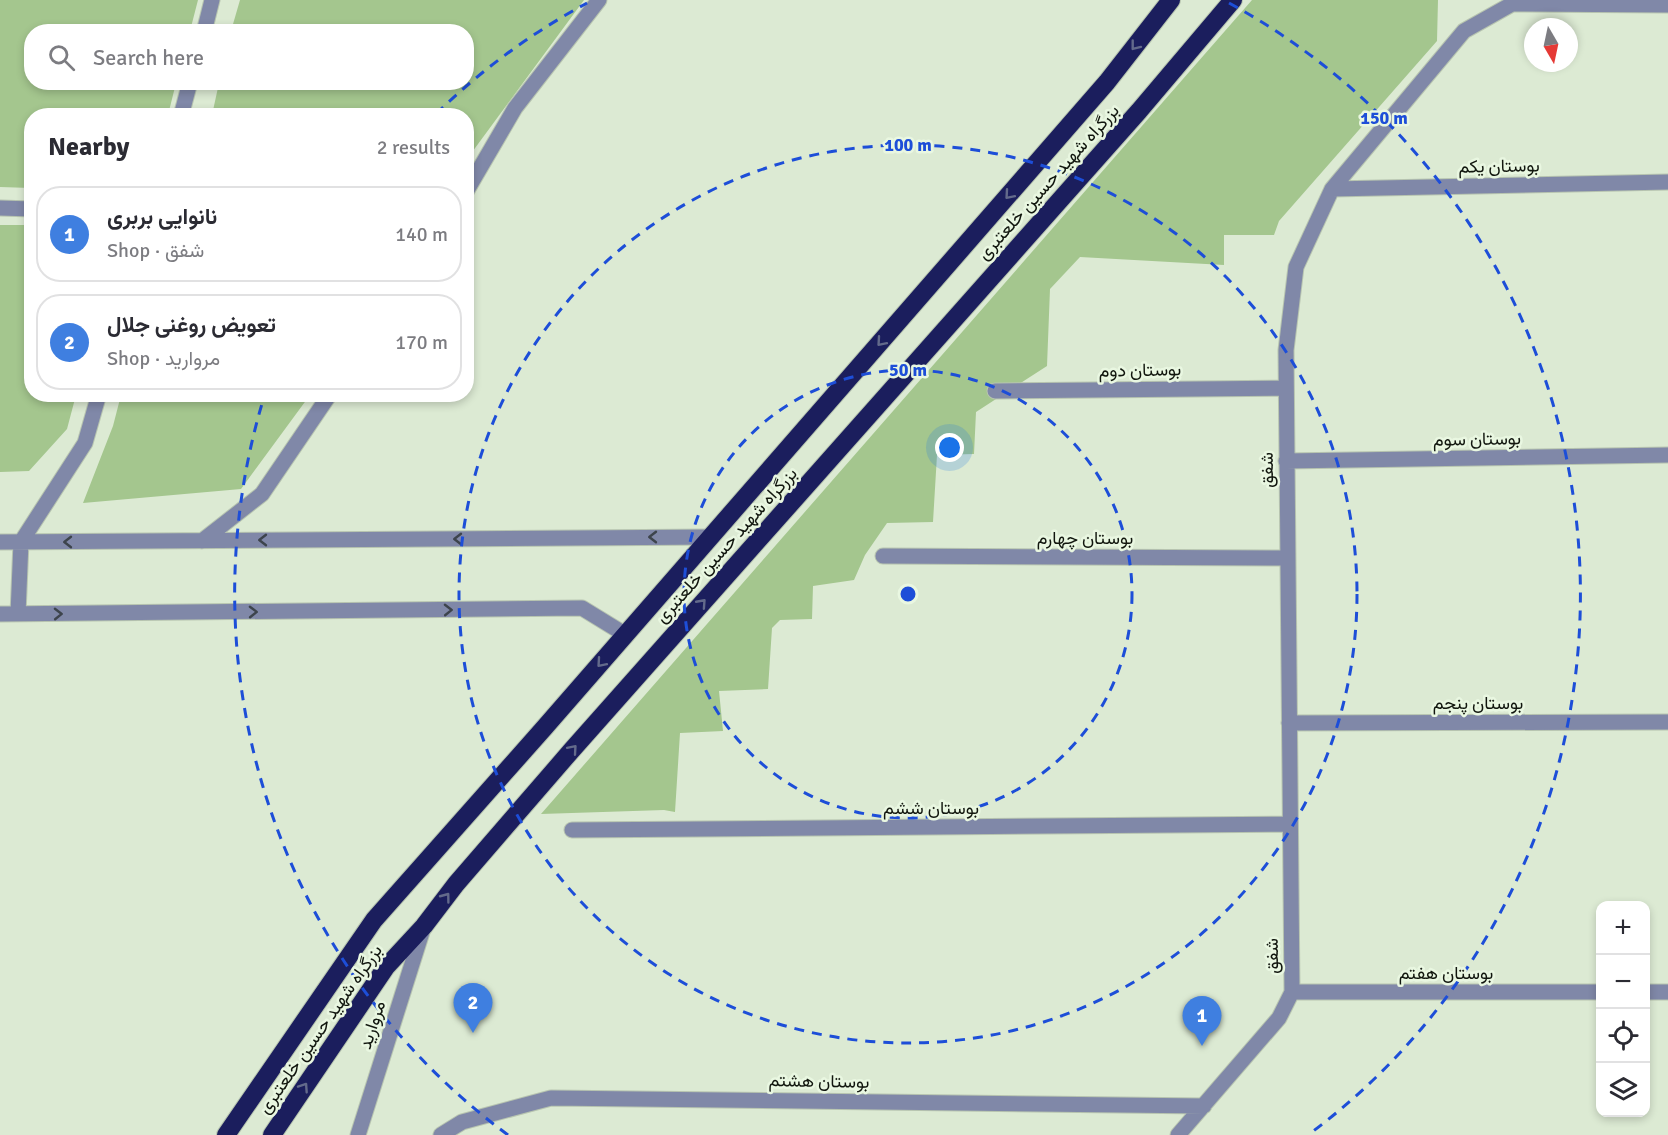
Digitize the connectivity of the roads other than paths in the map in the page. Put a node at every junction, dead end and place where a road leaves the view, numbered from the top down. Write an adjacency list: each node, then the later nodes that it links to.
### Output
1 (212, 0): 6 (street)
2 (599, 0): 9 (street)
3 (1171, 0): 20 (highway, بزرگراه شهید حسین خلعتبری, one-way to 20)
4 (1233, 0): 33 (highway, بزرگراه شهید حسین خلعتبری, one-way to 4)
5 (1668, 5): 11 (street, شفق)
6 (206, 24)
7 (188, 90): 8 (street)
8 (183, 108)
9 (474, 178)
10 (1668, 182): 11 (street, بوستان یکم)
11 (1332, 189): 14 (street, شفق)
12 (0, 208): 13 (street)
13 (24, 209)
14 (1286, 388): 15 (street, بوستان دوم); 19 (street, شفق)
15 (996, 391)
16 (97, 402): 23 (street)
17 (325, 402): 21 (street)
18 (1668, 455): 19 (street, بوستان سوم)
19 (1286, 461): 25 (street, شفق)
20 (711, 537): 21 (street, one-way to 21); 28 (highway, بزرگراه شهید حسین خلعتبری)
21 (202, 541): 23 (street, one-way to 23)
22 (0, 542): 23 (street)
23 (21, 542): 27 (street)
24 (883, 556): 25 (street, بوستان چهارم)
25 (1287, 558): 30 (street, شفق)
26 (0, 614): 27 (street)
27 (18, 614): 28 (street, one-way to 28)
28 (626, 635): 39 (highway, بزرگراه شهید حسین خلعتبری, one-way to 39)
29 (1668, 722): 30 (street, بوستان پنجم)
30 (1289, 723): 31 (street, شفق)
31 (1290, 824): 32 (street, بوستان ششم); 34 (street, شفق)
32 (572, 830)
33 (424, 926): 40 (highway, بزرگراه شهید حسین خلعتبری, one-way to 33); 41 (street, مروارید)
34 (1292, 992): 35 (street, بوستان هفتم); 38 (street, شفق)
35 (1596, 992)
36 (1650, 992): 37 (street)
37 (1668, 992)
38 (1204, 1106): 42 (street, بوستان هشتم); 43 (street, شفق)
39 (226, 1135)
40 (272, 1135)
41 (358, 1135)
42 (441, 1135)
43 (1178, 1135)

